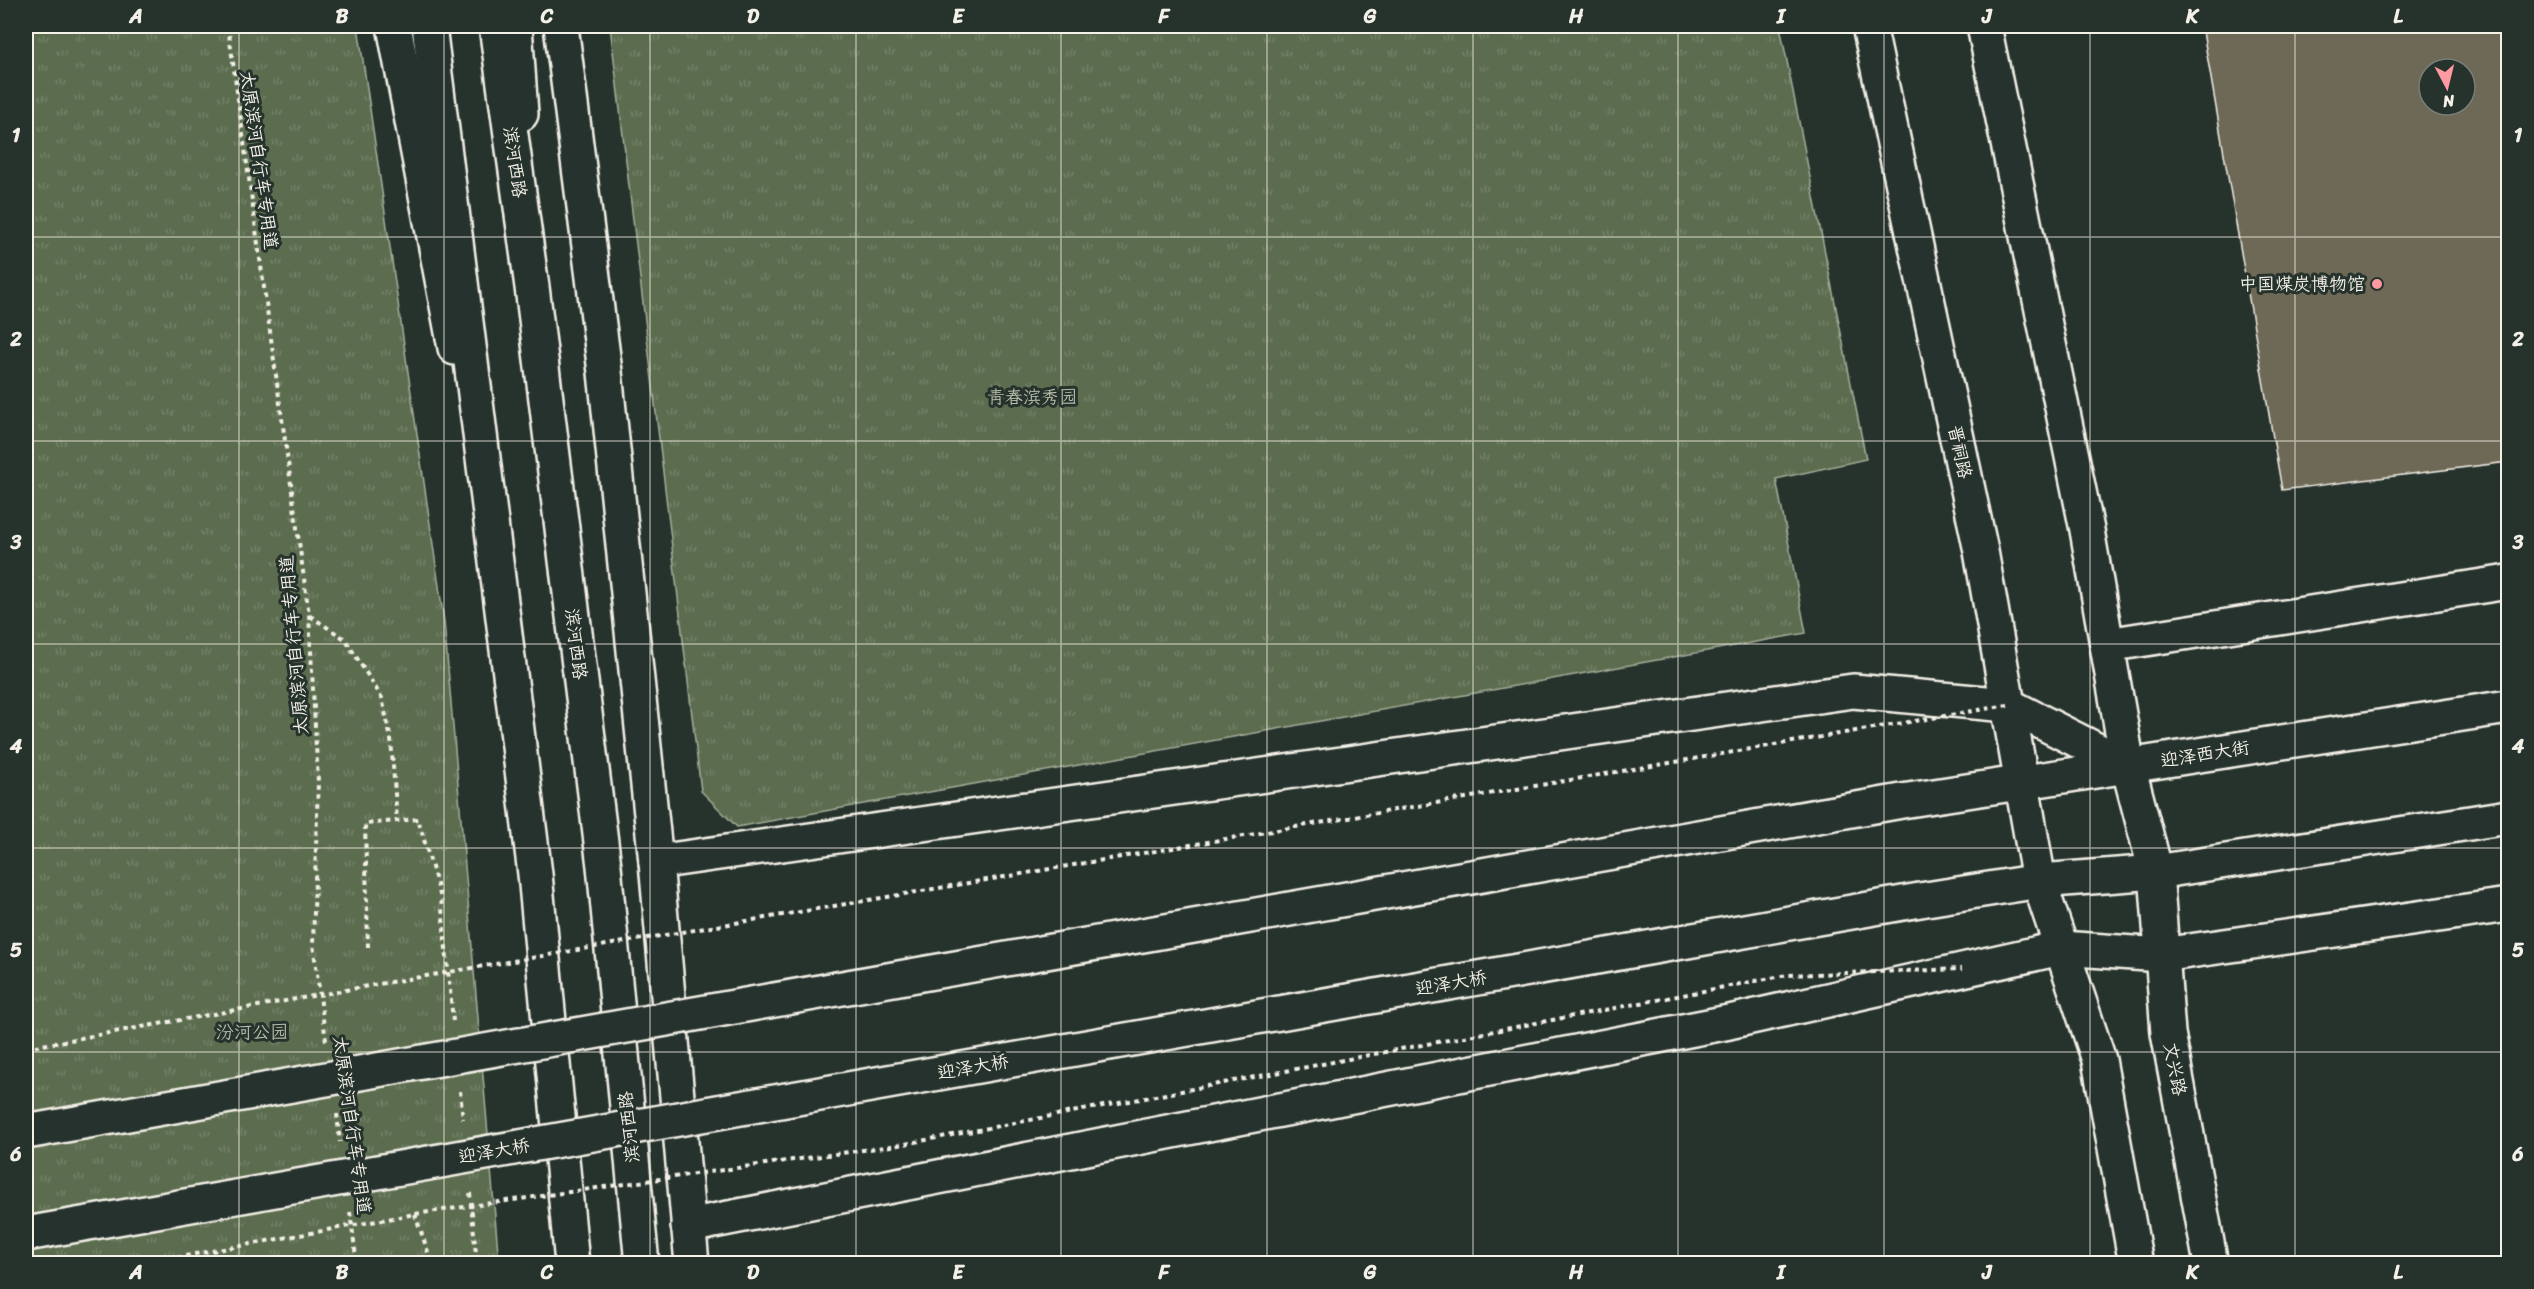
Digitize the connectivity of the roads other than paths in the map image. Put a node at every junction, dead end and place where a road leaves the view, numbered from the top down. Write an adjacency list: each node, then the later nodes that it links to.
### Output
1 (394, 26): 9 (main road)
2 (429, 26): 9 (main road)
3 (496, 26): 8 (main road, 滨河西路)
4 (515, 26): 8 (main road)
5 (561, 26): 17 (main road)
6 (1869, 26): 12 (main road, 晋祠路)
7 (1984, 26): 11 (main road)
8 (532, 287): 27 (main road, 滨河西路)
9 (496, 564): 26 (main road)
10 (2508, 582): 11 (main road)
11 (2107, 645): 14 (main road)
12 (2008, 705): 14 (main road); 15 (main road, 晋祠路); 17 (main road)
13 (2508, 707): 14 (main road, 迎泽西大街)
14 (2128, 766): 15 (main road, 迎泽西大街); 18 (main road)
15 (2022, 782): 19 (main road, 晋祠路); 23 (main road, 迎泽西大街, bridge)
16 (2508, 817): 18 (main road)
17 (656, 862): 24 (main road)
18 (2156, 872): 19 (main road); 22 (main road, 文兴路)
19 (2039, 881): 21 (main road); 25 (main road, 迎泽大桥, bridge)
20 (2508, 905): 22 (main road)
21 (2061, 948): 22 (main road); 24 (main road); 29 (main road)
22 (2162, 955): 30 (main road, 文兴路)
23 (26, 1132)
24 (688, 1226): 28 (main road)
25 (26, 1234)
26 (572, 1263)
27 (642, 1263)
28 (692, 1263)
29 (2136, 1263)
30 (2211, 1263)

